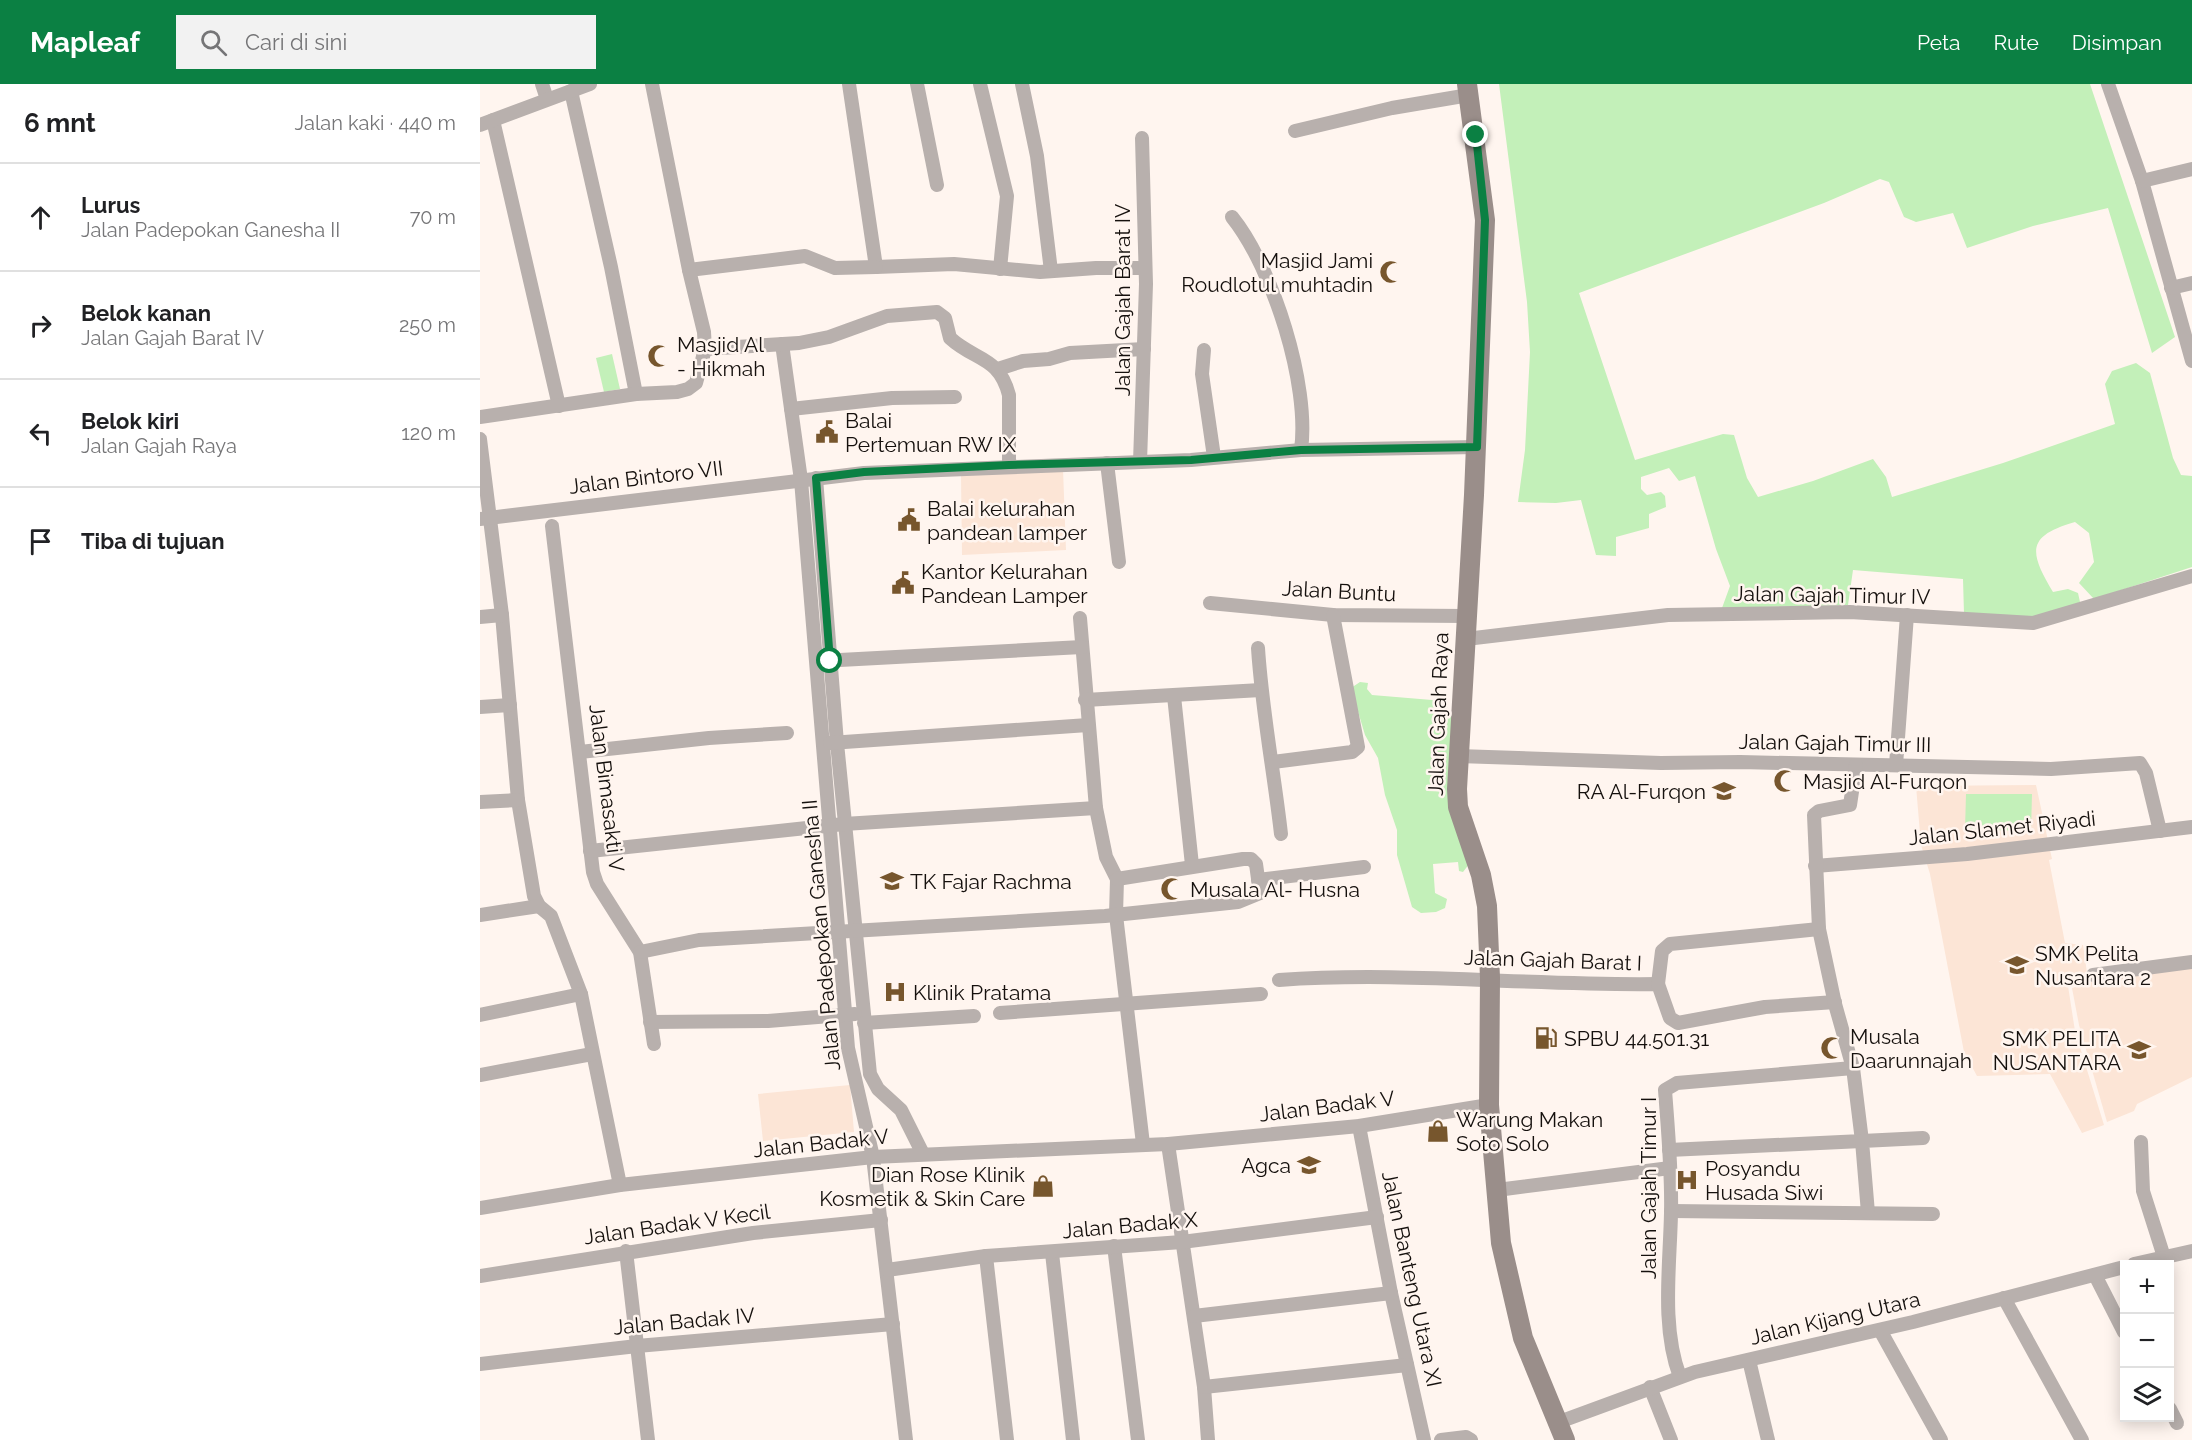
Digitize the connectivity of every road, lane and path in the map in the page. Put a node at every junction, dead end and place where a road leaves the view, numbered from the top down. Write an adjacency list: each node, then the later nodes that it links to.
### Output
1 (542, 84): 11 (street)
2 (590, 84): 10 (street)
3 (652, 84): 23 (street)
4 (849, 84): 20 (street)
5 (917, 84): 18 (street)
6 (980, 84): 22 (street)
7 (1022, 84): 24 (street)
8 (2108, 84): 17 (street)
9 (1468, 90): 14 (street); 39 (main road, Jalan Gajah Raya)
10 (571, 91): 11 (street); 33 (street)
11 (548, 99): 12 (street)
12 (494, 120): 13 (street); 35 (street)
13 (480, 125)
14 (1295, 131)
15 (1142, 138): 21 (street, Jalan Gajah Barat IV)
16 (2192, 169): 17 (street)
17 (2142, 182): 26 (street)
18 (937, 185)
19 (1232, 217): 40 (street)
20 (876, 267): 22 (street); 23 (street)
21 (1145, 268): 24 (street); 29 (street, Jalan Gajah Barat IV)
22 (999, 269): 24 (street)
23 (689, 270): 28 (street)
24 (1051, 271)
25 (2192, 284): 26 (street)
26 (2171, 288): 31 (street)
27 (782, 344): 28 (street); 32 (street); 36 (street, Jalan Padepokan Ganesha II)
28 (705, 349): 33 (street)
29 (1144, 349): 32 (street); 42 (street, Jalan Gajah Barat IV)
30 (1204, 350): 41 (street)
31 (2192, 361)
32 (998, 369): 44 (street)
33 (636, 394): 35 (street)
34 (955, 397): 36 (street)
35 (559, 406): 37 (street)
36 (791, 409): 46 (street, Jalan Padepokan Ganesha II)
37 (480, 417)
38 (480, 439): 47 (street)
39 (1477, 447): 40 (street); 55 (main road, Jalan Gajah Raya)
40 (1301, 450): 41 (street)
41 (1214, 457): 42 (street)
42 (1140, 462): 43 (street)
43 (1107, 463): 44 (street); 49 (street)
44 (1009, 465): 45 (street)
45 (816, 478): 46 (street, Jalan Bintoro VII); 61 (street, Jalan Padepokan Ganesha II)
46 (801, 480): 47 (street, Jalan Bintoro VII); 61 (street, Jalan Padepokan Ganesha II)
47 (485, 519): 52 (street)
48 (552, 526): 70 (street, Jalan Bimasakti V)
49 (1119, 562)
50 (2192, 576): 54 (street, Jalan Gajah Timur IV)
51 (1210, 603): 53 (street, Jalan Buntu)
52 (502, 615): 56 (street); 65 (street)
53 (1333, 615): 55 (street, Jalan Buntu); 72 (street)
54 (1907, 615): 58 (street, Jalan Gajah Timur IV); 74 (street)
55 (1466, 616): 58 (main road, Jalan Gajah Raya)
56 (480, 617)
57 (1080, 618): 59 (street)
58 (1466, 639): 71 (main road, Jalan Gajah Raya)
59 (1082, 646): 61 (street); 64 (street)
60 (1258, 648): 62 (street)
61 (824, 661): 69 (street, Jalan Padepokan Ganesha II)
62 (1260, 690): 63 (street); 72 (street)
63 (1174, 696): 64 (street); 83 (street)
64 (1085, 700): 67 (street)
65 (510, 705): 66 (street); 75 (street)
66 (480, 707)
67 (1088, 725): 69 (street); 77 (street)
68 (787, 733): 70 (street)
69 (830, 743): 78 (street, Jalan Padepokan Ganesha II)
70 (580, 752): 82 (street, Jalan Bimasakti V)
71 (1458, 756): 73 (street, Jalan Gajah Timur III); 97 (main road, Jalan Gajah Raya)
72 (1273, 762): 81 (street)
73 (1856, 765): 74 (street, Jalan Gajah Timur III); 84 (street)
74 (1896, 765): 80 (street, Jalan Gajah Timur III)
75 (518, 800): 76 (street); 88 (street)
76 (480, 802)
77 (1096, 808): 78 (street, Jalan Padepokan Ganesha II); 86 (street)
78 (838, 825): 82 (street); 92 (street, Jalan Padepokan Ganesha II); 93 (street, Jalan Padepokan Ganesha II)
79 (2192, 827): 80 (street, Jalan Slamet Riyadi)
80 (2160, 831): 84 (street, Jalan Slamet Riyadi)
81 (1281, 834)
82 (590, 851): 94 (street, Jalan Bimasakti V)
83 (1192, 865): 86 (street); 87 (street)
84 (1815, 866): 91 (street)
85 (1364, 867): 87 (street)
86 (1117, 879): 90 (street)
87 (1258, 880): 90 (street, Jalan Padepokan Ganesha II)
88 (538, 906): 89 (street); 100 (street)
89 (480, 915)
90 (1116, 915): 92 (street, Jalan Padepokan Ganesha II); 102 (street)
91 (1820, 929): 99 (street); 103 (street)
92 (854, 932): 93 (street); 108 (street, Jalan Padepokan Ganesha II)
93 (840, 933): 94 (street); 106 (street, Jalan Padepokan Ganesha II)
94 (640, 952): 109 (street, Jalan Bimasakti V)
95 (2192, 962): 96 (street)
96 (2093, 975)
97 (1490, 978): 98 (street, Jalan Gajah Barat I); 99 (street, Jalan Gajah Barat I); 114 (main road, Jalan Gajah Raya)
98 (1279, 980)
99 (1658, 984): 103 (street, Jalan Gajah Barat I)
100 (581, 994): 105 (street); 111 (street)
101 (1261, 994): 102 (street)
102 (1127, 1002): 104 (street); 119 (street)
103 (1835, 1002): 112 (street)
104 (1000, 1013)
105 (480, 1015)
106 (847, 1015): 108 (street); 109 (street); 123 (street, Jalan Padepokan Ganesha II)
107 (974, 1016): 108 (street)
108 (864, 1018): 122 (street, Jalan Padepokan Ganesha II)
109 (650, 1022): 110 (street, Jalan Bimasakti V)
110 (654, 1044)
111 (592, 1054): 113 (street); 125 (street)
112 (1852, 1068): 117 (street); 121 (street, Jalan Gajah Timur I)
113 (480, 1075)
114 (1490, 1105): 115 (street, Jalan Badak V); 126 (main road, Jalan Gajah Raya)
115 (1359, 1126): 120 (street, Jalan Badak V); 131 (street, Jalan Banteng Utara XI)
116 (1923, 1138): 117 (street)
117 (1862, 1141): 121 (street); 129 (street)
118 (2141, 1142): 139 (street)
119 (1143, 1144): 120 (street, Jalan Badak V); 122 (street, Jalan Badak V)
120 (1168, 1144): 133 (street)
121 (1669, 1150): 124 (street, Jalan Gajah Timur I)
122 (923, 1154): 123 (street, Jalan Badak V)
123 (873, 1157): 125 (street, Jalan Badak V); 132 (street, Jalan Padepokan Ganesha II)
124 (1670, 1168): 126 (street); 128 (street, Jalan Gajah Timur I)
125 (620, 1185): 127 (street, Jalan Badak V)
126 (1497, 1190): 160 (main road, Jalan Gajah Raya)
127 (480, 1208)
128 (1671, 1211): 129 (street); 155 (street, Jalan Gajah Timur I)
129 (1868, 1213): 130 (street)
130 (1933, 1214)
131 (1377, 1217): 133 (street, Jalan Badak X); 145 (street, Jalan Banteng Utara XI)
132 (881, 1220): 135 (street, Jalan Badak V Kecil); 142 (street, Jalan Padepokan Ganesha II)
133 (1182, 1242): 134 (street, Jalan Badak X); 147 (street)
134 (1114, 1246): 137 (street, Jalan Badak X); 165 (street)
135 (626, 1251): 144 (street, Jalan Badak V Kecil); 151 (street)
136 (2192, 1251): 139 (street)
137 (1052, 1253): 138 (street, Jalan Badak X); 164 (street)
138 (986, 1256): 142 (street, Jalan Badak X); 163 (street)
139 (2164, 1257): 140 (street)
140 (2151, 1260)
141 (2120, 1268): 143 (street, Jalan Kijang Utara)
142 (887, 1270): 148 (street, Jalan Padepokan Ganesha II)
143 (2095, 1275): 146 (street, Jalan Kijang Utara); 149 (street)
144 (480, 1276)
145 (1391, 1293): 147 (street); 154 (street, Jalan Banteng Utara XI)
146 (2004, 1298): 150 (street, Jalan Kijang Utara); 173 (street)
147 (1194, 1316): 156 (street)
148 (893, 1324): 151 (street, Jalan Badak IV); 162 (street, Jalan Padepokan Ganesha II)
149 (2120, 1324)
150 (1880, 1330): 152 (street, Jalan Kijang Utara); 172 (street)
151 (637, 1346): 153 (street, Jalan Badak IV); 161 (street)
152 (1749, 1360): 155 (street, Jalan Kijang Utara); 171 (street)
153 (480, 1364)
154 (1407, 1365): 156 (street); 167 (street, Jalan Banteng Utara XI)
155 (1680, 1377): 157 (street, Jalan Kijang Utara)
156 (1204, 1387): 166 (street)
157 (1650, 1387): 160 (street, Jalan Kijang Utara); 170 (street)
158 (2174, 1418): 159 (street)
159 (2177, 1423)
160 (1562, 1431)
161 (648, 1440)
162 (906, 1440)
163 (1007, 1440)
164 (1073, 1440)
165 (1138, 1440)
166 (1208, 1440)
167 (1424, 1440)
168 (1441, 1440): 169 (street)
169 (1471, 1440)
170 (1671, 1440)
171 (1768, 1440)
172 (1941, 1440)
173 (2082, 1440)

